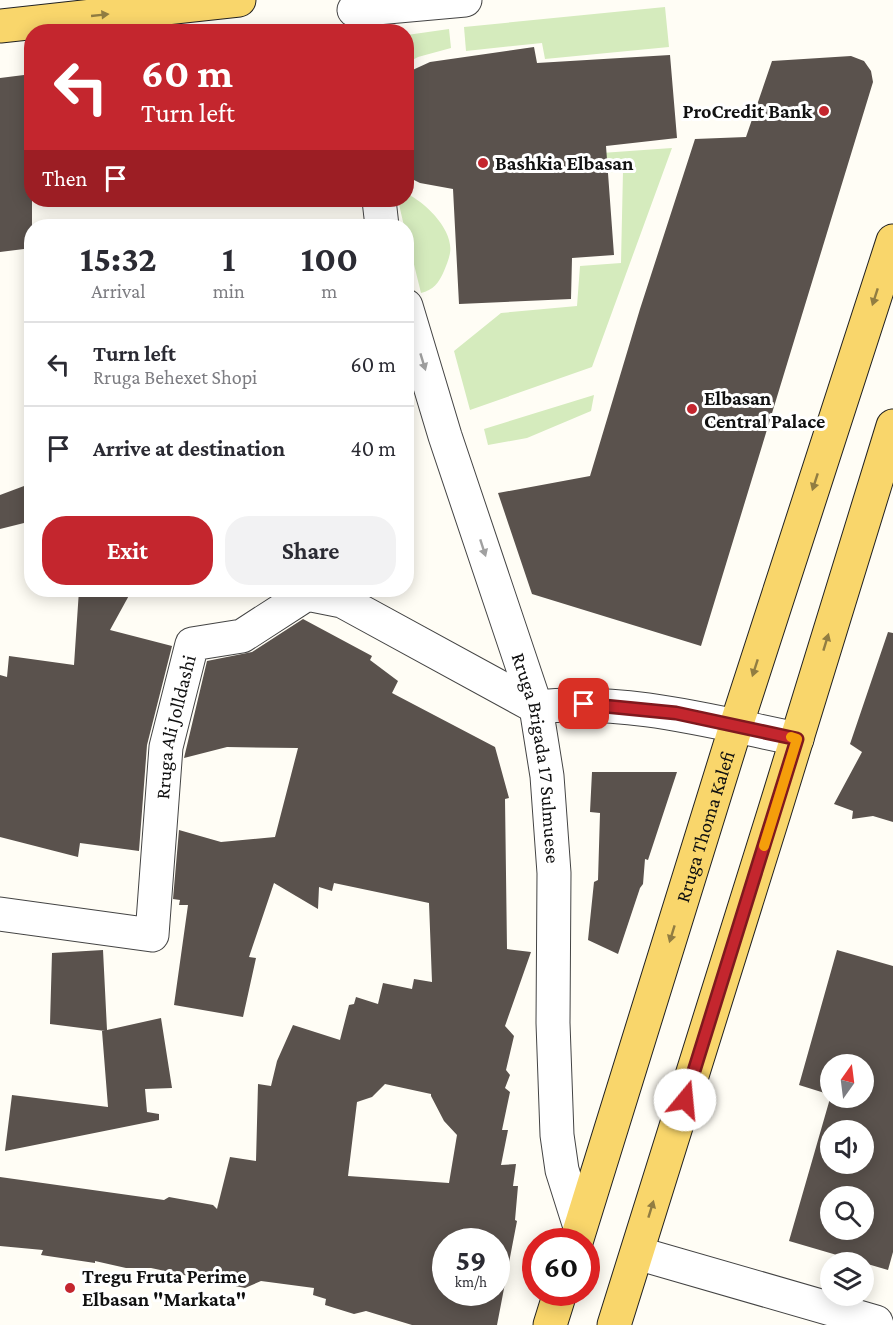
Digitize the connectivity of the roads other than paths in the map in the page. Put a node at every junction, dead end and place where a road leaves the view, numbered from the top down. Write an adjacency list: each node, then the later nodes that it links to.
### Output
1 (239, 0): 4 (main road, one-way to 1)
2 (465, 0): 3 (street)
3 (354, 14)
4 (0, 26)
5 (893, 241): 11 (main road, Rruga Thoma Kalefi, one-way to 11)
6 (414, 332): 10 (street, Rruga Brigada 17 Sulmuese, one-way to 10)
7 (893, 426): 12 (main road, one-way to 7)
8 (302, 597): 13 (street, Rruga Ali Jolldashi)
9 (320, 597): 10 (street, Rruga Ali Jolldashi)
10 (536, 707): 11 (street); 14 (street, Rruga Brigada 17 Sulmuese)
11 (736, 726): 12 (street); 15 (main road, Rruga Thoma Kalefi, one-way to 15)
12 (797, 739): 16 (main road, one-way to 12)
13 (0, 914)
14 (576, 1228)
15 (580, 1228)
16 (637, 1253): 18 (street); 20 (main road)
17 (556, 1306): 19 (main road)
18 (882, 1321)
19 (550, 1325)
20 (614, 1325)

